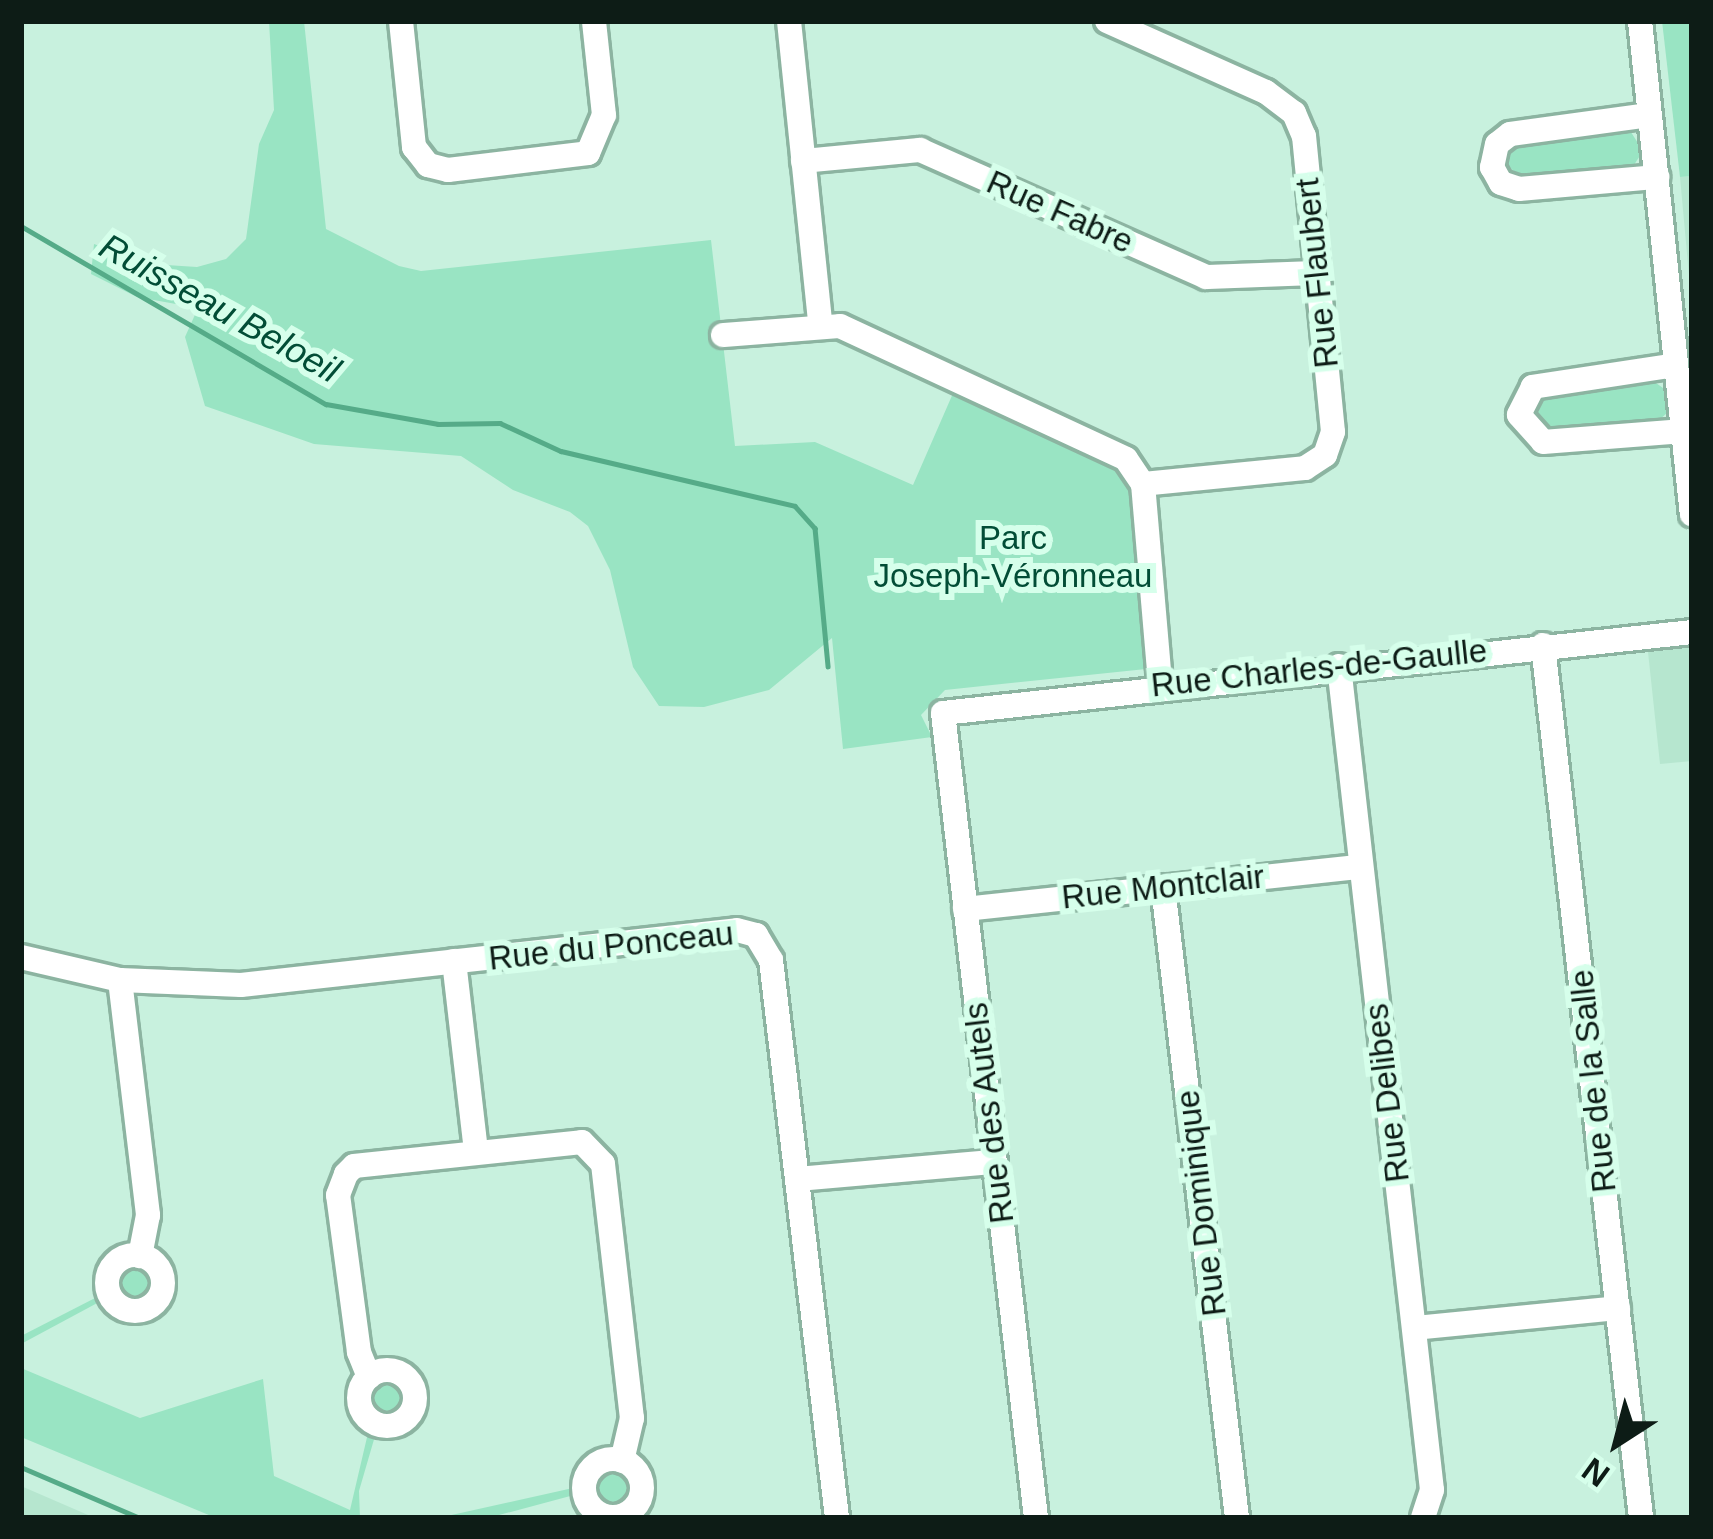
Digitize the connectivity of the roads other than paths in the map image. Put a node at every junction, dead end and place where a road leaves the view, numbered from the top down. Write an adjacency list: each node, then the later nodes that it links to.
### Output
1 (401, 21): 2 (street)
2 (594, 21)
3 (788, 21): 7 (street)
4 (1107, 21): 9 (street, Rue Flaubert)
5 (1640, 21): 6 (street)
6 (1649, 116): 8 (street); 8 (street)
7 (803, 161): 9 (street, Rue Fabre); 10 (street)
8 (1657, 177): 12 (street)
9 (1316, 273): 14 (street, Rue Flaubert)
10 (820, 323): 11 (street); 14 (street)
11 (723, 334)
12 (1676, 365): 13 (street); 13 (street)
13 (1684, 431): 15 (street)
14 (1143, 484): 19 (street)
15 (1692, 514)
16 (1692, 632): 17 (street, Rue Charles-de-Gaulle)
17 (1543, 644): 18 (street, Rue Charles-de-Gaulle); 31 (street, Rue de la Salle)
18 (1339, 666): 19 (street, Rue Charles-de-Gaulle); 21 (street, Rue Delibes)
19 (1160, 684): 20 (street, Rue Charles-de-Gaulle)
20 (947, 711): 23 (street, Rue des Autels)
21 (1360, 867): 22 (street, Rue Montclair); 32 (street, Rue Delibes)
22 (1163, 887): 23 (street, Rue Montclair); 37 (street, Rue Dominique)
23 (965, 909): 28 (street, Rue des Autels)
24 (21, 957): 26 (street, Rue du Ponceau)
25 (454, 962): 26 (street, Rue du Ponceau); 27 (street); 29 (street, Rue du Ponceau)
26 (120, 980): 30 (street)
27 (476, 1150): 33 (street); 34 (street)
28 (994, 1162): 29 (street); 36 (street, Rue des Autels)
29 (798, 1179): 35 (street, Rue du Ponceau)
30 (140, 1256)
31 (1618, 1308): 32 (street); 39 (street, Rue de la Salle)
32 (1414, 1328): 38 (street, Rue Delibes)
33 (369, 1376)
34 (622, 1461)
35 (837, 1518)
36 (1036, 1518)
37 (1237, 1518)
38 (1424, 1518)
39 (1641, 1518)

